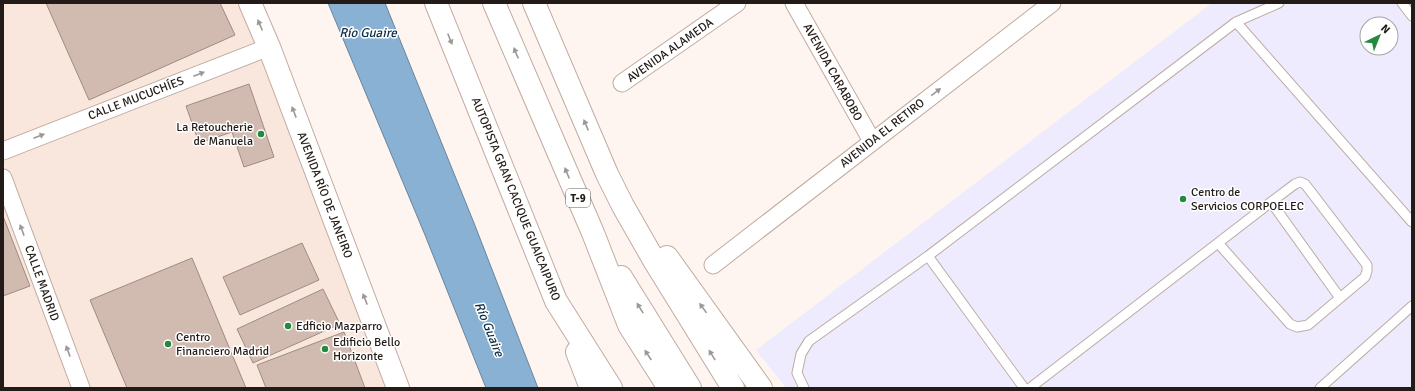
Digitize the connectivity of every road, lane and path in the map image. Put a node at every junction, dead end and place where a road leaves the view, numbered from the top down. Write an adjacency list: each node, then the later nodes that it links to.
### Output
1 (250, 3): 12 (main road, AVENIDA RÍO DE JANEIRO, one-way to 1)
2 (436, 3): 25 (main road, AUTOPISTA GRAN CACIQUE GUAICAIPURO, one-way to 25)
3 (494, 3): 20 (main road, T-9, one-way to 3)
4 (534, 3): 16 (main road, one-way to 4)
5 (737, 3): 13 (street, AVENIDA ALAMEDA)
6 (794, 3): 14 (street, AVENIDA CARABOBO)
7 (1052, 3): 14 (street, AVENIDA EL RETIRO, one-way to 7)
8 (1279, 3): 11 (lane)
9 (1402, 3): 10 (lane)
10 (1412, 16)
11 (1236, 22): 19 (lane); 22 (lane)
12 (269, 47): 15 (street, CALLE MUCUCHÍES, one-way to 12); 28 (main road, AVENIDA RÍO DE JANEIRO, one-way to 12)
13 (622, 83)
14 (872, 141): 23 (street, AVENIDA EL RETIRO)
15 (3, 151)
16 (607, 174): 33 (main road, one-way to 16); 34 (main road, one-way to 16)
17 (3, 178): 27 (street, CALLE MADRID, one-way to 17)
18 (1271, 202): 21 (lane); 24 (lane); 24 (lane)
19 (1412, 222)
20 (593, 234): 31 (main road, T-9, one-way to 20); 32 (main road, one-way to 20)
21 (1218, 243): 24 (lane); 37 (lane)
22 (928, 256): 35 (lane); 36 (lane)
23 (713, 264)
24 (1340, 298)
25 (556, 301): 29 (main road); 30 (main road, AUTOPISTA GRAN CACIQUE GUAICAIPURO)
26 (1412, 306): 38 (lane)
27 (82, 388)
28 (398, 388)
29 (591, 388)
30 (611, 388)
31 (669, 388)
32 (690, 388)
33 (733, 388)
34 (761, 388)
35 (804, 388)
36 (1024, 388)
37 (1030, 388)
38 (1320, 388)

